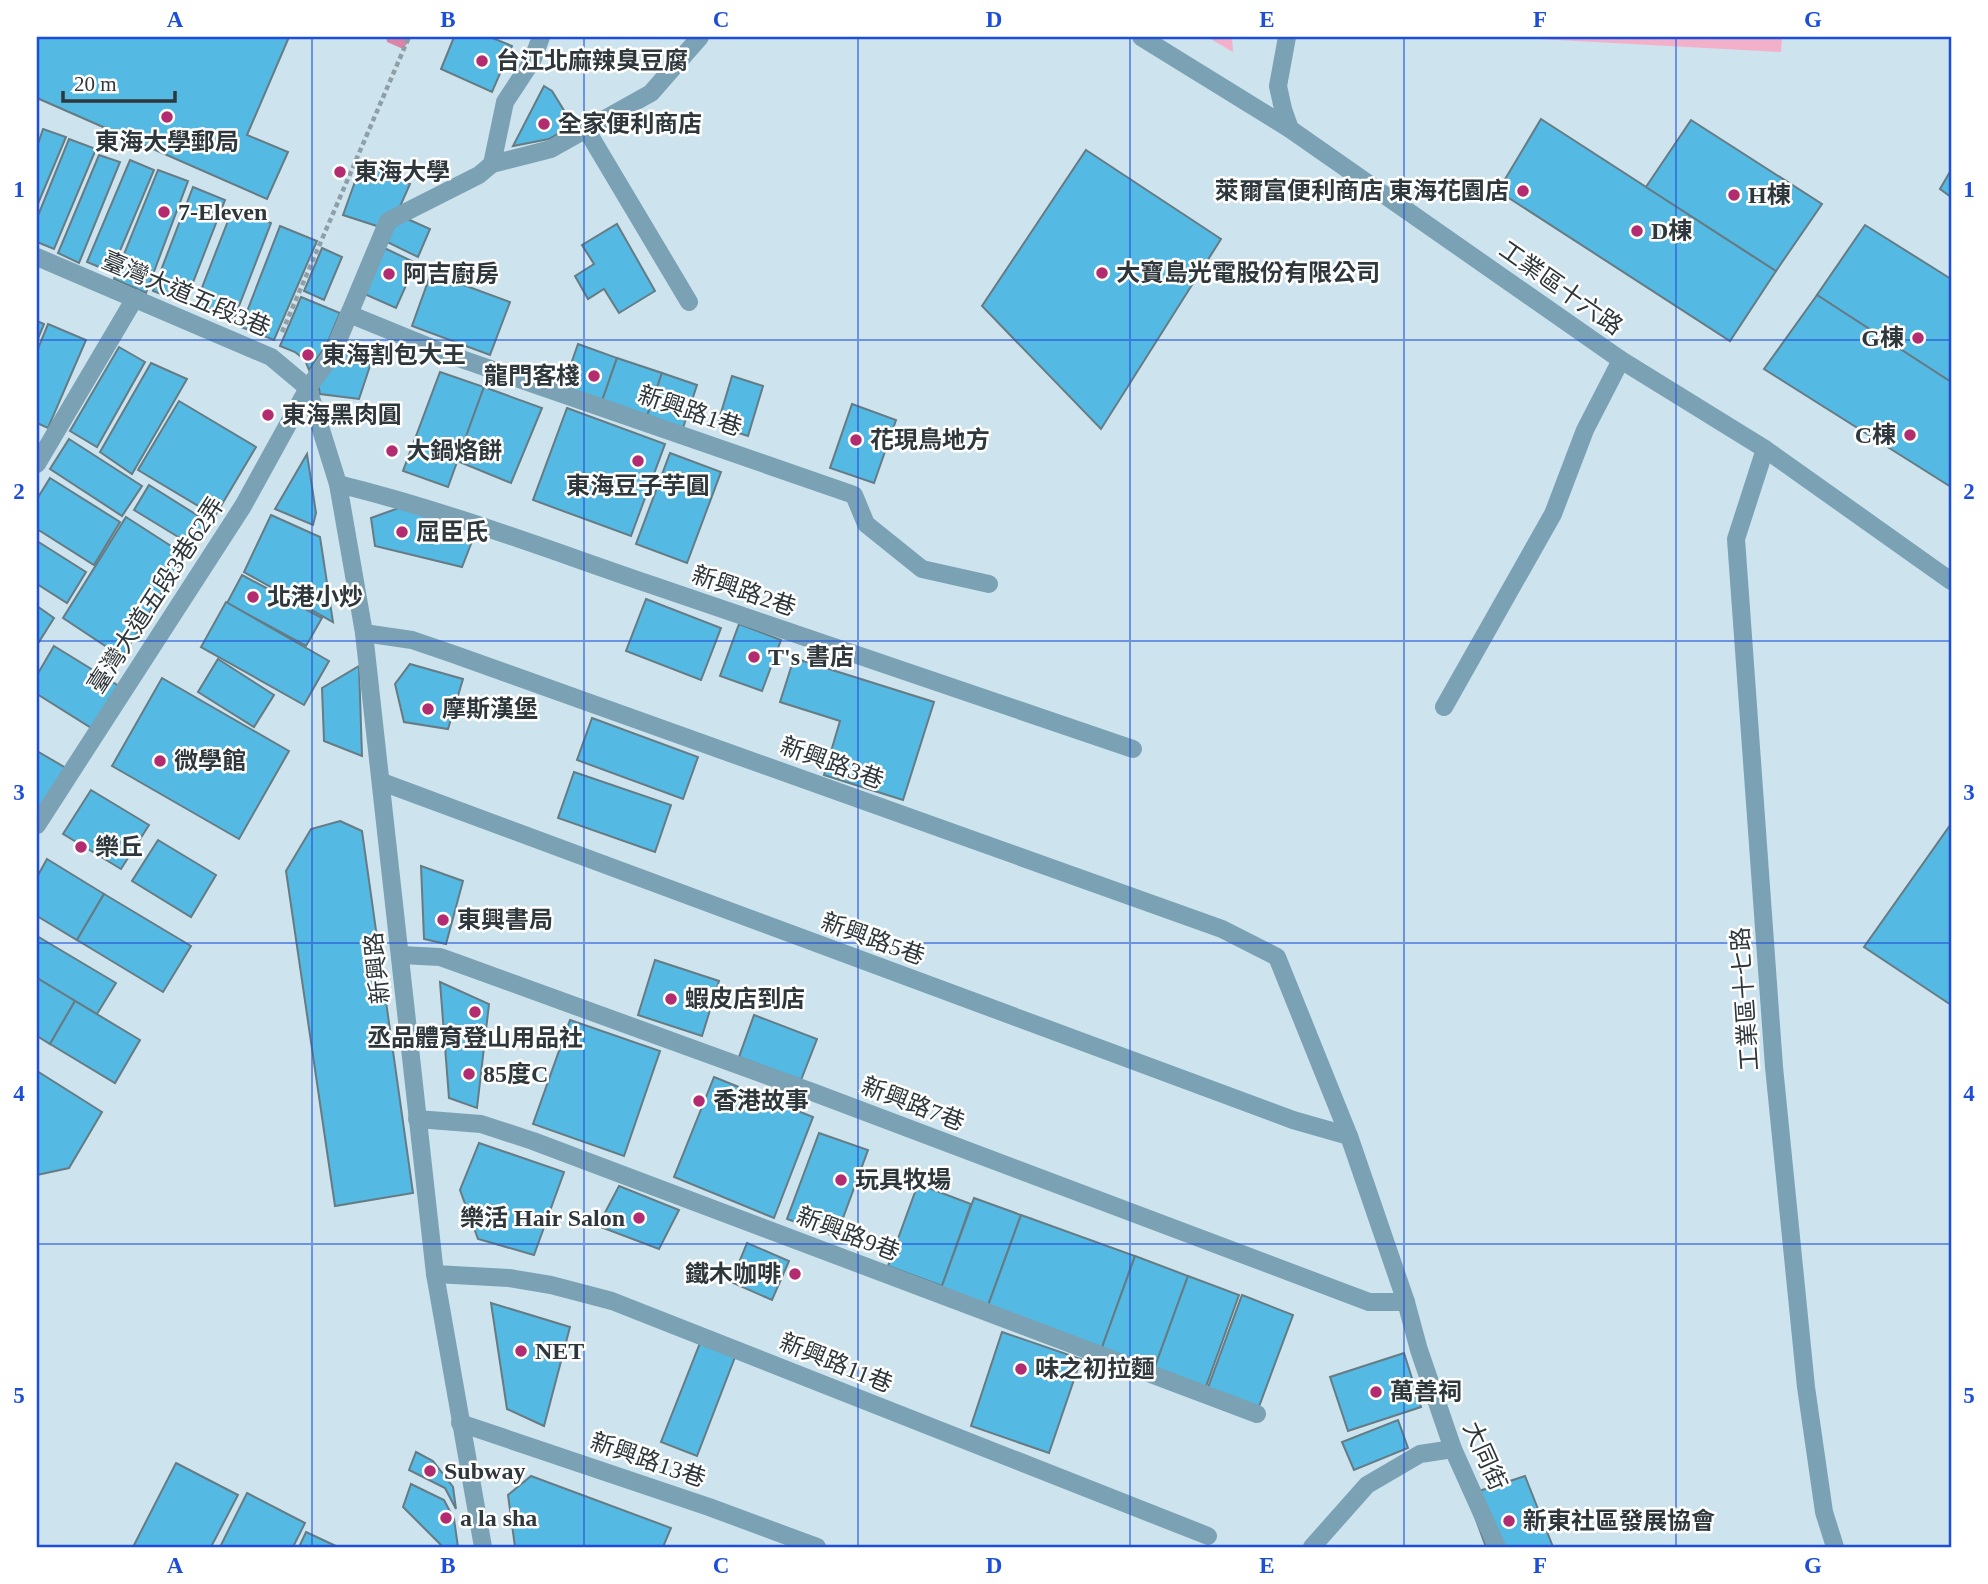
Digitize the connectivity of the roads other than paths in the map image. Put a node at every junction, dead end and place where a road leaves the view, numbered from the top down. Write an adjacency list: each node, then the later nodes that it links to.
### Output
1 (541, 37): 7 (street)
2 (700, 37): 5 (street, 臺灣大道五段3巷62弄)
3 (1141, 37): 6 (street, 工業區十六路)
4 (1287, 37): 6 (street)
5 (586, 129): 7 (street, 臺灣大道五段3巷62弄); 10 (street)
6 (1290, 129): 12 (street, 工業區十六路)
7 (492, 164): 11 (street, 臺灣大道五段3巷62弄)
8 (37, 257): 9 (street, 臺灣大道五段3巷)
9 (135, 298): 13 (street, 臺灣大道五段3巷); 15 (street)
10 (689, 302)
11 (349, 314): 13 (street, 臺灣大道五段3巷62弄); 18 (street, 新興路1巷)
12 (1621, 360): 14 (street, 工業區十六路); 20 (street)
13 (308, 388): 16 (street, 新興路); 23 (street, 臺灣大道五段3巷62弄)
14 (1765, 449): 17 (street, 工業區十六路); 38 (street, 工業區十七路)
15 (37, 464)
16 (338, 484): 19 (street, 新興路); 21 (street, 新興路2巷)
17 (1951, 581)
18 (989, 584)
19 (365, 632): 22 (street, 新興路); 25 (street, 新興路3巷)
20 (1444, 707)
21 (1133, 749)
22 (382, 782): 24 (street, 新興路); 27 (street, 新興路5巷)
23 (37, 825)
24 (401, 956): 26 (street, 新興路); 29 (street, 新興路7巷)
25 (1277, 957): 27 (street, 大同街)
26 (417, 1119): 28 (street, 新興路); 30 (street, 新興路9巷)
27 (1349, 1136): 29 (street, 大同街)
28 (435, 1274): 31 (street, 新興路); 33 (street, 新興路11巷)
29 (1406, 1302): 32 (street, 大同街)
30 (1257, 1414)
31 (460, 1423): 34 (street, 新興路); 35 (street, 新興路13巷)
32 (1453, 1449): 36 (street); 37 (street, 大同街)
33 (1208, 1536)
34 (483, 1547)
35 (817, 1547)
36 (1312, 1547)
37 (1497, 1547)
38 (1835, 1547)

